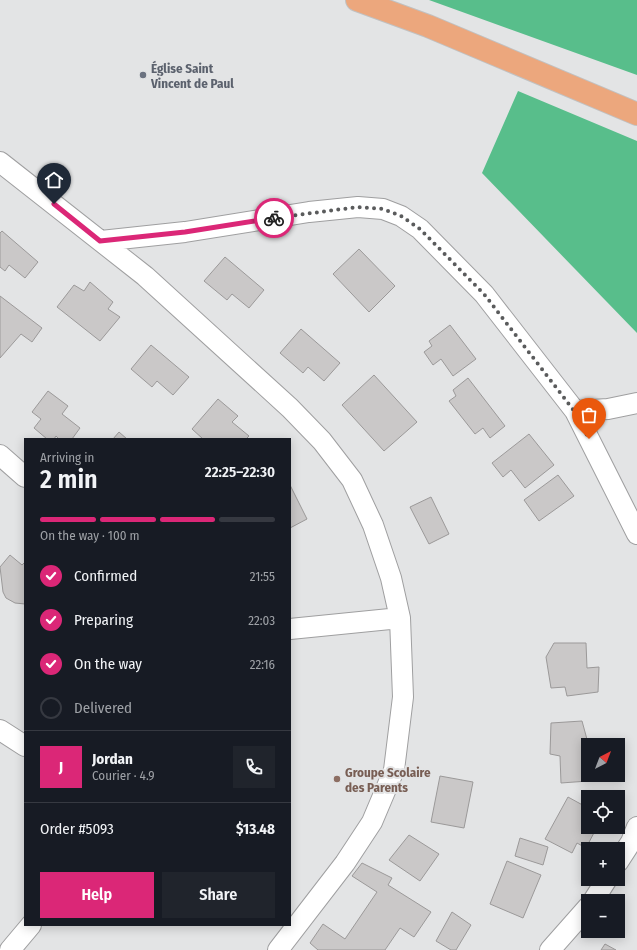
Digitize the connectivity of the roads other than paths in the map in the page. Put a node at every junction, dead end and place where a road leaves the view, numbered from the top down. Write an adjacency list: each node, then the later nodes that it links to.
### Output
1 (357, 0): 2 (highway)
2 (637, 114)
3 (0, 162): 4 (street)
4 (100, 241): 6 (street); 10 (street)
5 (637, 403): 6 (street)
6 (575, 412): 9 (street)
7 (0, 455): 8 (street)
8 (24, 476)
9 (637, 534)
10 (400, 618): 11 (street); 19 (street)
11 (291, 629)
12 (0, 730): 13 (street)
13 (24, 745)
14 (637, 828): 15 (street)
15 (625, 851)
16 (581, 915): 20 (street)
17 (30, 926): 18 (street)
18 (10, 950)
19 (278, 950)
20 (550, 950)

